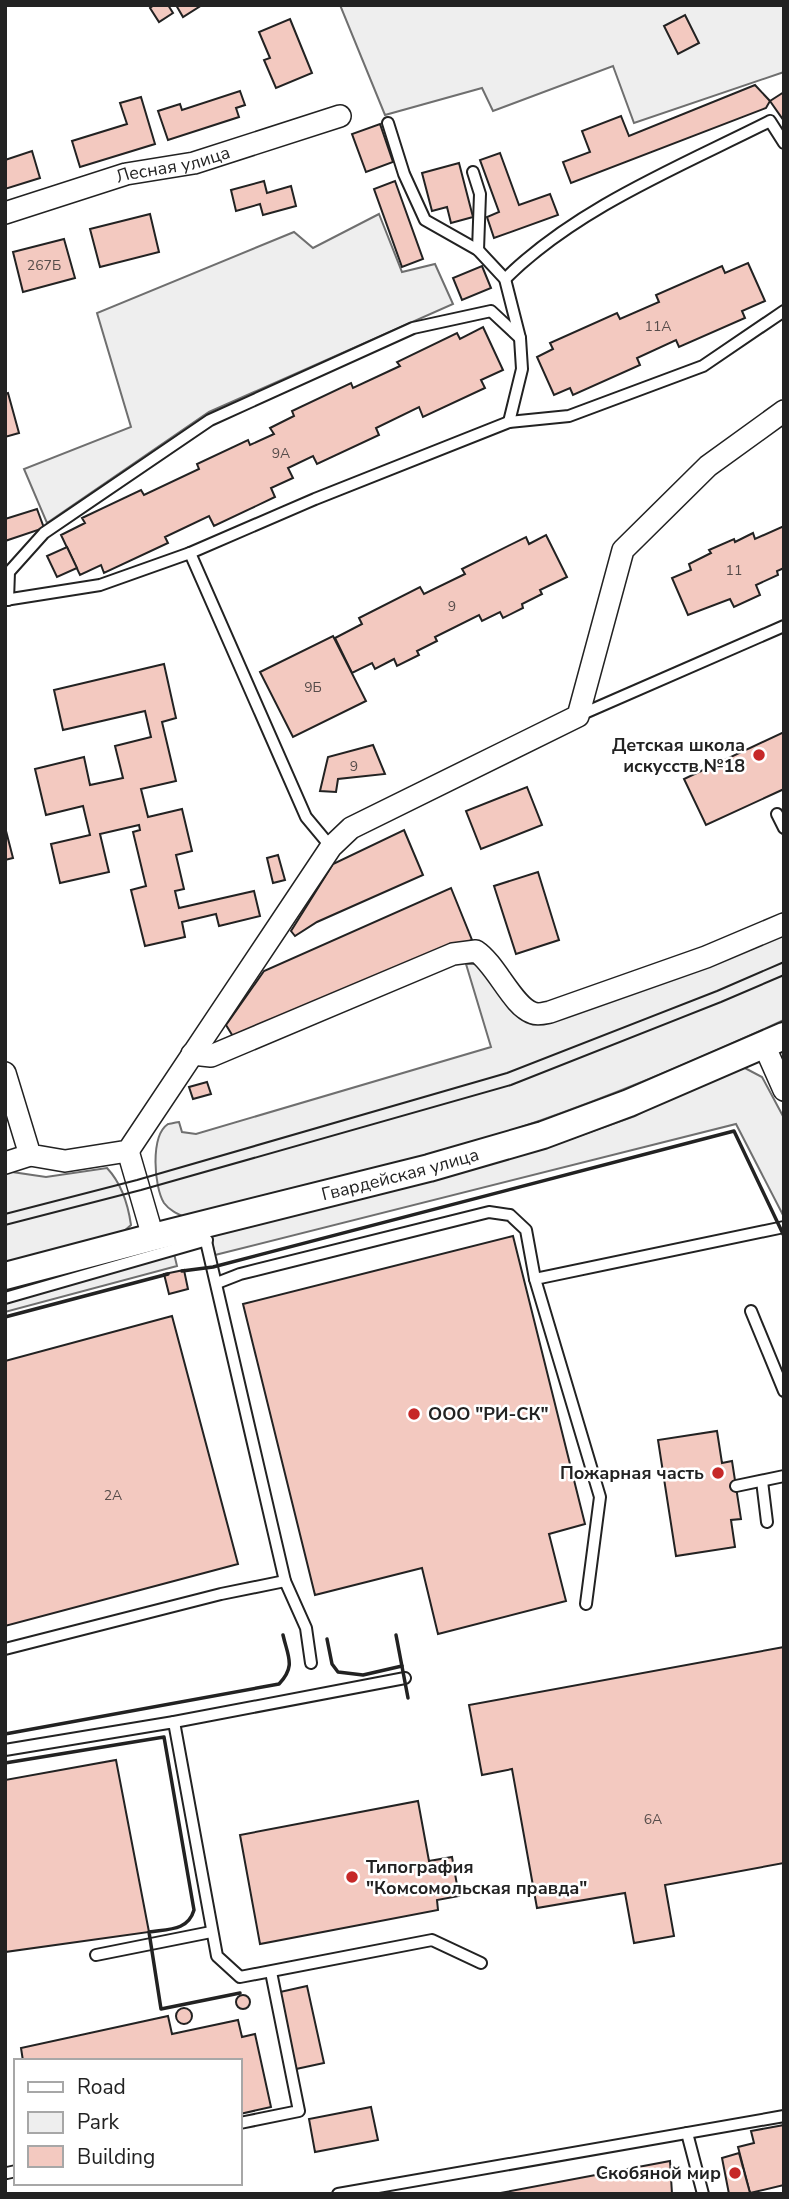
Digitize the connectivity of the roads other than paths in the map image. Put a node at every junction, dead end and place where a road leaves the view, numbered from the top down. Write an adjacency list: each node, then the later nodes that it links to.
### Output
1 (340, 116): 5 (street, Лесная улица)
2 (387, 123): 6 (lane)
3 (784, 143): 7 (lane)
4 (473, 172): 6 (lane)
5 (5, 213)
6 (478, 250): 7 (lane)
7 (505, 279): 9 (lane)
8 (784, 311): 11 (lane)
9 (520, 338): 11 (lane); 13 (lane)
10 (784, 411): 15 (street)
11 (509, 422): 12 (lane)
12 (190, 553): 13 (lane); 18 (lane)
13 (7, 600)
14 (784, 626): 15 (lane)
15 (578, 716): 18 (street)
16 (777, 814): 17 (lane)
17 (784, 828)
18 (331, 847): 21 (street)
19 (784, 924): 21 (street)
20 (774, 1041): 23 (street); 28 (street, Гвардейская улица)
21 (192, 1054): 24 (street)
22 (5, 1073): 25 (street)
23 (784, 1090)
24 (128, 1151): 25 (street); 29 (street)
25 (30, 1155): 26 (street)
26 (5, 1163)
27 (784, 1227): 31 (lane)
28 (205, 1232): 29 (street, Гвардейская улица); 32 (lane); 33 (lane)
29 (153, 1237): 30 (street, Гвардейская улица)
30 (5, 1276)
31 (534, 1279): 32 (lane); 41 (lane)
32 (217, 1283): 40 (lane)
33 (5, 1298)
34 (751, 1311): 35 (lane)
35 (784, 1391)
36 (784, 1476): 37 (lane)
37 (762, 1481): 38 (lane); 39 (lane)
38 (736, 1486)
39 (767, 1522)
40 (285, 1581): 42 (lane); 43 (lane)
41 (586, 1604)
42 (5, 1649)
43 (311, 1663)
44 (405, 1678): 45 (lane)
45 (174, 1722): 46 (lane); 47 (lane)
46 (5, 1750)
47 (212, 1932): 48 (lane); 50 (lane)
48 (96, 1955)
49 (481, 1963): 50 (lane)
50 (271, 1972): 52 (lane)
51 (784, 2116): 53 (lane)
52 (242, 2123)
53 (687, 2133): 54 (lane); 56 (lane)
54 (389, 2189): 55 (lane)
55 (338, 2194)
56 (703, 2194)

